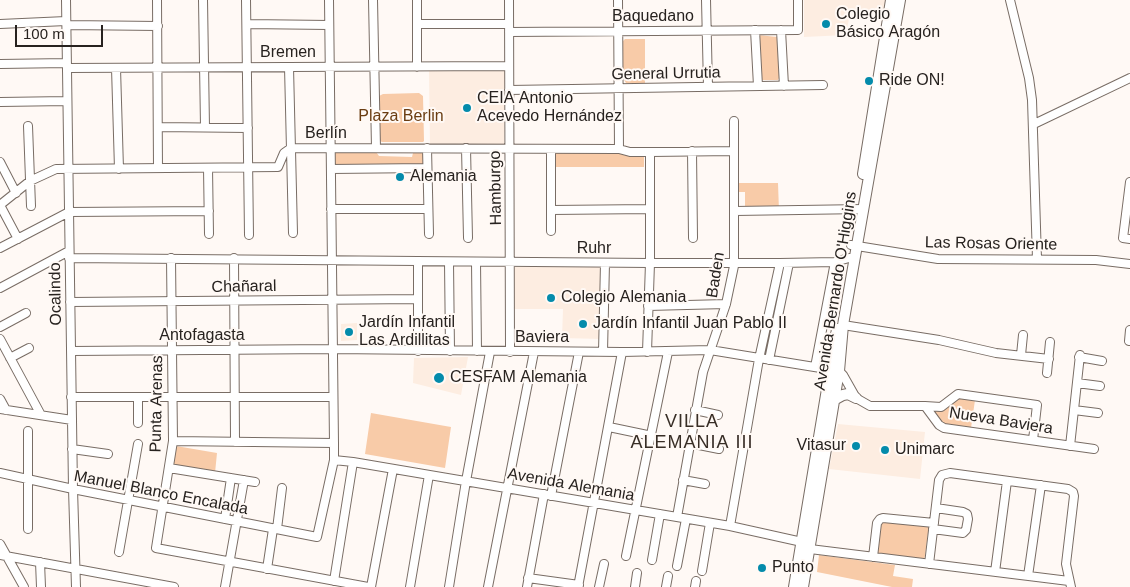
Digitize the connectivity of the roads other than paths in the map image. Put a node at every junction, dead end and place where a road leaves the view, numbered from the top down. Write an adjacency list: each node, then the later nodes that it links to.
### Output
1 (66, 0): 15 (street, Ocalindo)
2 (157, 0): 20 (street)
3 (203, 0): 30 (street)
4 (246, 0): 17 (street)
5 (329, 0): 19 (street)
6 (373, 0): 34 (street)
7 (417, 0): 18 (street)
8 (509, 0): 21 (street, Hamburgo)
9 (618, 0): 24 (street)
10 (706, 0): 25 (street)
11 (798, 0): 23 (street, Baquedano)
12 (891, 0): 79 (main road, Avenida Bernardo O'Higgins)
13 (900, 0): 79 (main road, Avenida Bernardo O'Higgins)
14 (1010, 0): 47 (street)
15 (67, 23): 16 (street); 20 (street); 27 (street, Ocalindo)
16 (0, 24)
17 (247, 24): 19 (street); 31 (street)
18 (418, 24): 21 (street); 35 (street)
19 (329, 25): 33 (street)
20 (158, 26): 29 (street)
21 (509, 28): 24 (street, Baquedano); 28 (street, Hamburgo)
22 (755, 30): 23 (street, Baquedano); 25 (street, Baquedano); 39 (street)
23 (781, 30): 40 (street)
24 (618, 31): 25 (street, Baquedano); 42 (street)
25 (707, 31): 41 (street)
26 (0, 64): 27 (street, Bremen)
27 (67, 65): 36 (street, Bremen); 44 (street, Ocalindo)
28 (509, 66): 35 (street, Bremen); 43 (street, Hamburgo)
29 (158, 67): 30 (street, Bremen); 36 (street, Bremen); 49 (street)
30 (204, 67): 31 (street, Bremen); 50 (street)
31 (248, 67): 32 (street, Bremen); 51 (street)
32 (289, 67): 33 (street, Bremen); 52 (street)
33 (329, 67): 34 (street, Bremen); 53 (street)
34 (374, 67): 35 (street, Bremen); 54 (street)
35 (417, 67)
36 (116, 68): 69 (street)
37 (1130, 78): 47 (street)
38 (823, 85): 40 (street, General Urrutia)
39 (758, 86): 40 (street, General Urrutia); 41 (street, General Urrutia)
40 (784, 86)
41 (708, 87): 42 (street, General Urrutia)
42 (618, 88): 43 (street, General Urrutia); 59 (street)
43 (509, 90): 57 (street, Hamburgo)
44 (67, 101): 45 (street); 68 (street, Ocalindo)
45 (0, 102)
46 (734, 122): 61 (street, Baden)
47 (1034, 124): 99 (street)
48 (28, 126): 71 (street)
49 (159, 127): 50 (street); 64 (street)
50 (206, 127): 51 (street)
51 (248, 128): 66 (street)
52 (291, 148): 53 (street, Berlín); 66 (street, Berlín); 85 (street)
53 (330, 148): 54 (street, Berlín); 70 (street)
54 (376, 148): 55 (street, Berlín)
55 (427, 148): 56 (street, Berlín); 67 (street)
56 (466, 148): 57 (street, Berlín); 89 (street)
57 (509, 148): 58 (street, Berlín); 104 (street, Hamburgo)
58 (551, 149): 59 (street, Berlín); 80 (street)
59 (619, 149): 62 (street, Berlín)
60 (692, 151): 61 (street, Berlín); 62 (street, Berlín); 90 (street)
61 (734, 151): 82 (street, Baden)
62 (650, 152): 78 (street)
63 (1, 164): 73 (street)
64 (158, 168): 65 (street, Berlín); 69 (street, Berlín)
65 (208, 168): 66 (street, Berlín); 81 (street)
66 (248, 168): 88 (street)
67 (427, 168): 70 (street); 77 (street)
68 (68, 169): 69 (street, Berlín); 71 (street, Berlín); 83 (street, Ocalindo)
69 (119, 169)
70 (330, 169): 76 (street)
71 (30, 180): 73 (street, Berlín); 75 (street)
72 (1130, 182): 91 (street)
73 (16, 193): 74 (street, Berlín)
74 (0, 205): 92 (street)
75 (31, 206)
76 (331, 209): 77 (street); 100 (street)
77 (428, 209): 87 (street)
78 (650, 209): 80 (street); 107 (street)
79 (861, 209): 82 (street); 93 (main road, Avenida Bernardo O'Higgins)
80 (551, 210): 84 (street)
81 (209, 211): 83 (street); 86 (street)
82 (735, 211): 108 (street, Baden)
83 (69, 212): 92 (street); 95 (street, Ocalindo)
84 (551, 231)
85 (293, 233)
86 (209, 234)
87 (428, 234)
88 (249, 235)
89 (468, 238)
90 (693, 238)
91 (1130, 238)
92 (18, 239): 94 (street)
93 (854, 245): 98 (main road, Avenida Bernardo O'Higgins); 99 (street, Las Rosas Oriente)
94 (0, 248)
95 (69, 254): 96 (street, Ruhr); 112 (street); 116 (street, Ocalindo)
96 (171, 258): 97 (street, Ruhr); 117 (street, Punta Arenas)
97 (234, 258): 100 (street, Ruhr); 115 (street)
98 (852, 258): 105 (street, Ruhr); 121 (main road, Avenida Bernardo O'Higgins); 152 (main road, Avenida Bernardo O'Higgins)
99 (1037, 260): 111 (street, Las Rosas Oriente)
100 (331, 261): 101 (street, Ruhr); 114 (street)
101 (418, 262): 102 (street, Ruhr); 113 (street)
102 (449, 262): 103 (street, Ruhr); 135 (street)
103 (476, 262): 104 (street, Ruhr); 136 (street)
104 (511, 262): 106 (street, Ruhr); 138 (street, Hamburgo)
105 (835, 262): 110 (street, Ruhr); 151 (street, Avenida Bernardo O'Higgins)
106 (605, 263): 107 (street, Ruhr); 141 (street)
107 (650, 263): 108 (street, Ruhr); 119 (street)
108 (735, 263): 109 (street, Ruhr); 118 (street, Baden)
109 (780, 263): 110 (street, Ruhr); 147 (street)
110 (789, 263): 149 (street)
111 (1130, 264)
112 (0, 288)
113 (418, 299): 114 (street, Chañaral); 134 (street)
114 (332, 300): 115 (street, Chañaral); 129 (street)
115 (234, 301): 117 (street, Chañaral); 131 (street)
116 (70, 302): 117 (street, Chañaral); 133 (street, Ocalindo)
117 (171, 302): 130 (street, Punta Arenas)
118 (726, 304): 119 (street); 132 (street, Baden)
119 (648, 306): 143 (street)
120 (26, 313): 122 (street)
121 (843, 325): 145 (street); 152 (main road, Avenida Bernardo O'Higgins)
122 (0, 326)
123 (1130, 330): 126 (street)
124 (1023, 335): 145 (street)
125 (0, 339): 146 (street)
126 (1129, 341)
127 (1050, 342): 148 (street)
128 (29, 348): 146 (street)
129 (333, 349): 131 (street, Antofagasta); 134 (street, Baviera); 160 (street)
130 (172, 350): 131 (street, Antofagasta); 133 (street, Antofagasta); 158 (street, Punta Arenas)
131 (234, 350): 159 (street)
132 (710, 350): 144 (street, Baviera); 147 (street, Baviera); 166 (street, Baden)
133 (71, 351): 156 (street, Ocalindo)
134 (418, 351): 135 (street, Baviera)
135 (450, 351): 136 (street, Baviera)
136 (477, 351): 137 (street, Baviera)
137 (490, 352): 138 (street, Baviera); 198 (street)
138 (510, 352): 139 (street, Baviera)
139 (534, 352): 140 (street, Baviera); 204 (street)
140 (579, 352): 141 (street, Baviera); 206 (street)
141 (603, 352): 142 (street, Baviera)
142 (622, 352): 143 (street, Baviera); 173 (street)
143 (647, 352): 144 (street, Baviera)
144 (668, 352): 175 (street)
145 (1021, 355): 148 (street)
146 (10, 358): 170 (street)
147 (759, 359): 149 (street, Baviera); 218 (street)
148 (1049, 359): 153 (street)
149 (768, 360): 151 (street, Baviera)
150 (1102, 361): 154 (street)
151 (814, 366): 152 (street, Baviera)
152 (834, 370): 161 (street); 163 (main road, Avenida Bernardo O'Higgins); 187 (main road, Avenida Bernardo O'Higgins)
153 (1047, 373)
154 (1077, 383): 155 (street); 167 (street)
155 (1100, 386)
156 (71, 397): 157 (street); 171 (street, Ocalindo)
157 (138, 397): 158 (street); 172 (street)
158 (172, 397): 159 (street); 177 (street, Punta Arenas)
159 (235, 397): 160 (street); 178 (street)
160 (333, 397): 179 (street)
161 (856, 398): 163 (main road); 164 (street)
162 (0, 399): 165 (street)
163 (834, 400): 187 (main road, Avenida Bernardo O'Higgins)
164 (925, 406): 176 (street, Nueva Baviera); 176 (street)
165 (3, 409): 170 (street)
166 (695, 410): 169 (street); 180 (street, Baden)
167 (1074, 410): 168 (street); 182 (street)
168 (1098, 413)
169 (718, 414)
170 (41, 416): 171 (street)
171 (72, 420): 183 (street, Ocalindo)
172 (138, 423)
173 (609, 427): 175 (street); 208 (street)
174 (28, 431): 195 (street)
175 (652, 436): 211 (street)
176 (1033, 440): 182 (street, Nueva Baviera)
177 (173, 441): 178 (street); 190 (street, Punta Arenas)
178 (235, 442): 179 (street)
179 (334, 443): 188 (street)
180 (689, 443): 184 (street); 197 (street, Baden)
181 (138, 444): 207 (street)
182 (1070, 446): 185 (street, Nueva Baviera)
183 (72, 449): 186 (street); 205 (street, Ocalindo)
184 (718, 449)
185 (1094, 449)
186 (108, 454)
187 (820, 457): 223 (main road, Avenida Bernardo O'Higgins)
188 (334, 460): 189 (street, Avenida Alemania); 221 (street, Manuel Blanco Encalada)
189 (352, 462): 191 (street, Avenida Alemania); 242 (street)
190 (169, 468): 194 (street); 209 (street, Punta Arenas)
191 (393, 469): 193 (street, Avenida Alemania); 251 (street)
192 (0, 473): 195 (street, Manuel Blanco Encalada)
193 (428, 475): 198 (street, Avenida Alemania); 252 (street)
194 (231, 478): 196 (street); 214 (street)
195 (28, 480): 205 (street, Manuel Blanco Encalada); 220 (street)
196 (244, 480): 200 (street); 216 (street)
197 (683, 480): 201 (street); 213 (street, Baden)
198 (466, 481): 204 (street, Avenida Alemania); 253 (street)
199 (1007, 481): 202 (street); 210 (street); 237 (street)
200 (255, 482)
201 (705, 484)
202 (1041, 485): 240 (street); 243 (street)
203 (282, 488): 221 (street)
204 (508, 488): 206 (street, Avenida Alemania); 254 (street)
205 (72, 489): 207 (street, Manuel Blanco Encalada); 234 (street, Ocalindo)
206 (548, 495): 208 (street, Avenida Alemania); 241 (street)
207 (128, 500): 209 (street, Manuel Blanco Encalada); 224 (street)
208 (593, 503): 211 (street, Avenida Alemania); 245 (street)
209 (162, 508): 214 (street, Manuel Blanco Encalada); 230 (street, Punta Arenas)
210 (936, 508): 219 (street); 219 (street)
211 (636, 510): 212 (street, Avenida Alemania); 226 (street)
212 (660, 514): 213 (street, Avenida Alemania); 228 (street)
213 (677, 517): 215 (street, Avenida Alemania)
214 (224, 519): 216 (street, Manuel Blanco Encalada)
215 (686, 519): 217 (street, Avenida Alemania); 233 (street)
216 (237, 522): 221 (street, Manuel Blanco Encalada); 230 (street)
217 (710, 523): 218 (street, Avenida Alemania); 236 (street)
218 (730, 526): 223 (street, Avenida Alemania)
219 (933, 526): 227 (street); 232 (street)
220 (28, 529)
221 (275, 529): 235 (street)
222 (0, 544): 225 (street)
223 (806, 546): 227 (street, Avenida Alemania); 259 (main road, Avenida Bernardo O'Higgins); 260 (main road, Avenida Bernardo O'Higgins)
224 (118, 552)
225 (3, 555): 229 (street); 246 (street)
226 (626, 556)
227 (873, 556): 232 (street, Avenida Alemania)
228 (652, 560)
229 (40, 562): 234 (street); 247 (street)
230 (230, 562): 235 (street); 250 (street)
231 (604, 564): 256 (street)
232 (929, 564): 237 (street, Avenida Alemania)
233 (677, 566)
234 (76, 568): 244 (street); 248 (street, Ocalindo)
235 (266, 568): 242 (street)
236 (702, 571)
237 (995, 572): 240 (street, Avenida Alemania)
238 (637, 573): 257 (street)
239 (668, 576): 258 (street)
240 (1028, 576): 243 (street, Avenida Alemania)
241 (528, 578): 245 (street); 255 (street)
242 (334, 581): 251 (street)
243 (1070, 584)
244 (159, 586): 249 (street)
245 (579, 586)
246 (24, 587)
247 (40, 587)
248 (76, 587)
249 (174, 587)
250 (225, 587)
251 (369, 587)
252 (410, 587)
253 (449, 587)
254 (488, 587)
255 (527, 587)
256 (599, 587)
257 (635, 587)
258 (666, 587)
259 (794, 587)
260 (803, 587)

